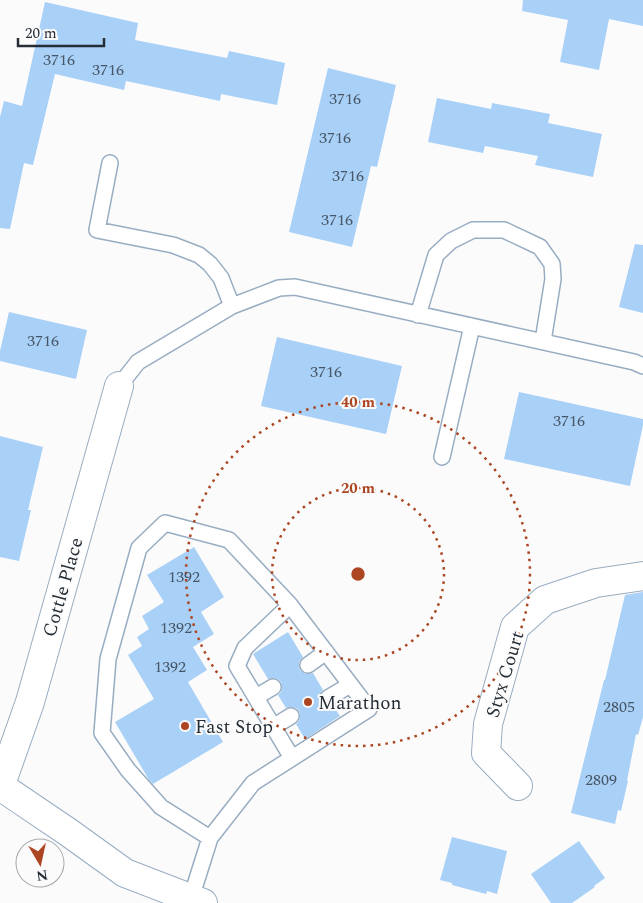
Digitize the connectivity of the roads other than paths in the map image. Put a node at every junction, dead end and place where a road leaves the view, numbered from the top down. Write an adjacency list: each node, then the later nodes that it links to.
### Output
1 (110, 163): 2 (lane)
2 (232, 306): 3 (lane); 7 (lane)
3 (418, 315): 4 (lane); 5 (lane)
4 (472, 326): 5 (lane); 8 (lane)
5 (543, 341): 6 (lane)
6 (643, 366)
7 (119, 386): 21 (street, Cottle Place)
8 (442, 457)
9 (643, 576): 20 (street, Styx Court)
10 (290, 605): 11 (lane); 15 (lane); 22 (lane)
11 (326, 652): 12 (lane); 13 (lane)
12 (308, 665)
13 (350, 685): 16 (lane); 19 (lane)
14 (273, 687): 15 (lane)
15 (256, 698): 18 (lane)
16 (328, 698)
17 (291, 716): 18 (lane)
18 (273, 727): 19 (lane)
19 (292, 758): 22 (lane)
20 (518, 786)
21 (0, 787): 23 (street)
22 (210, 838): 23 (lane)
23 (197, 901)

